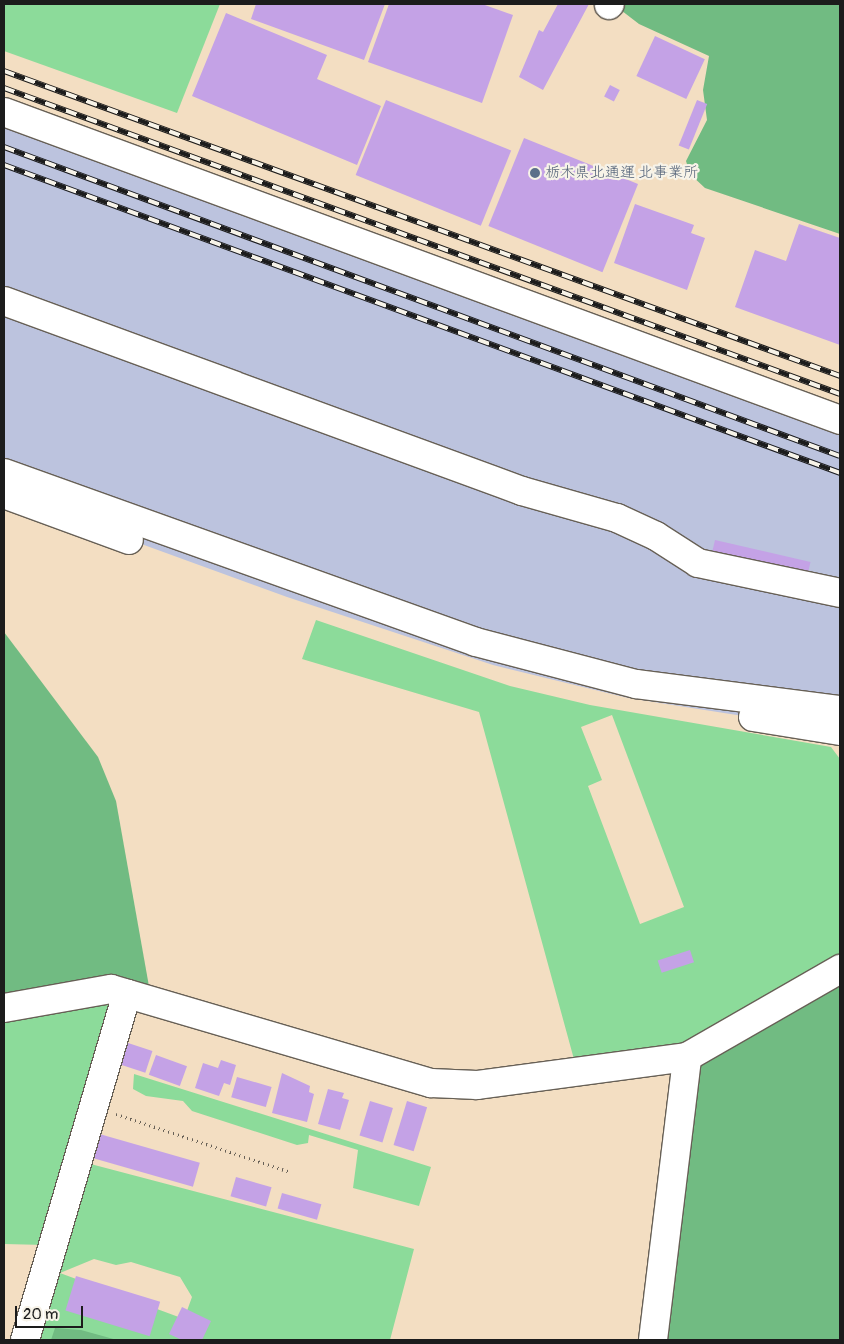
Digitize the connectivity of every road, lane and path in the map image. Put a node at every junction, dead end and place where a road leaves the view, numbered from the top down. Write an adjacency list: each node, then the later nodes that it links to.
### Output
1 (4, 112): 3 (street)
2 (4, 301): 6 (street)
3 (840, 420)
4 (4, 473): 7 (street)
5 (4, 494): 8 (street)
6 (840, 593)
7 (840, 710)
8 (840, 731)
9 (840, 968): 12 (street)
10 (127, 994): 11 (street); 12 (street); 13 (street)
11 (4, 1008)
12 (687, 1057): 16 (street)
13 (94, 1106): 14 (path); 15 (street)
14 (290, 1172)
15 (25, 1340)
16 (653, 1340)

